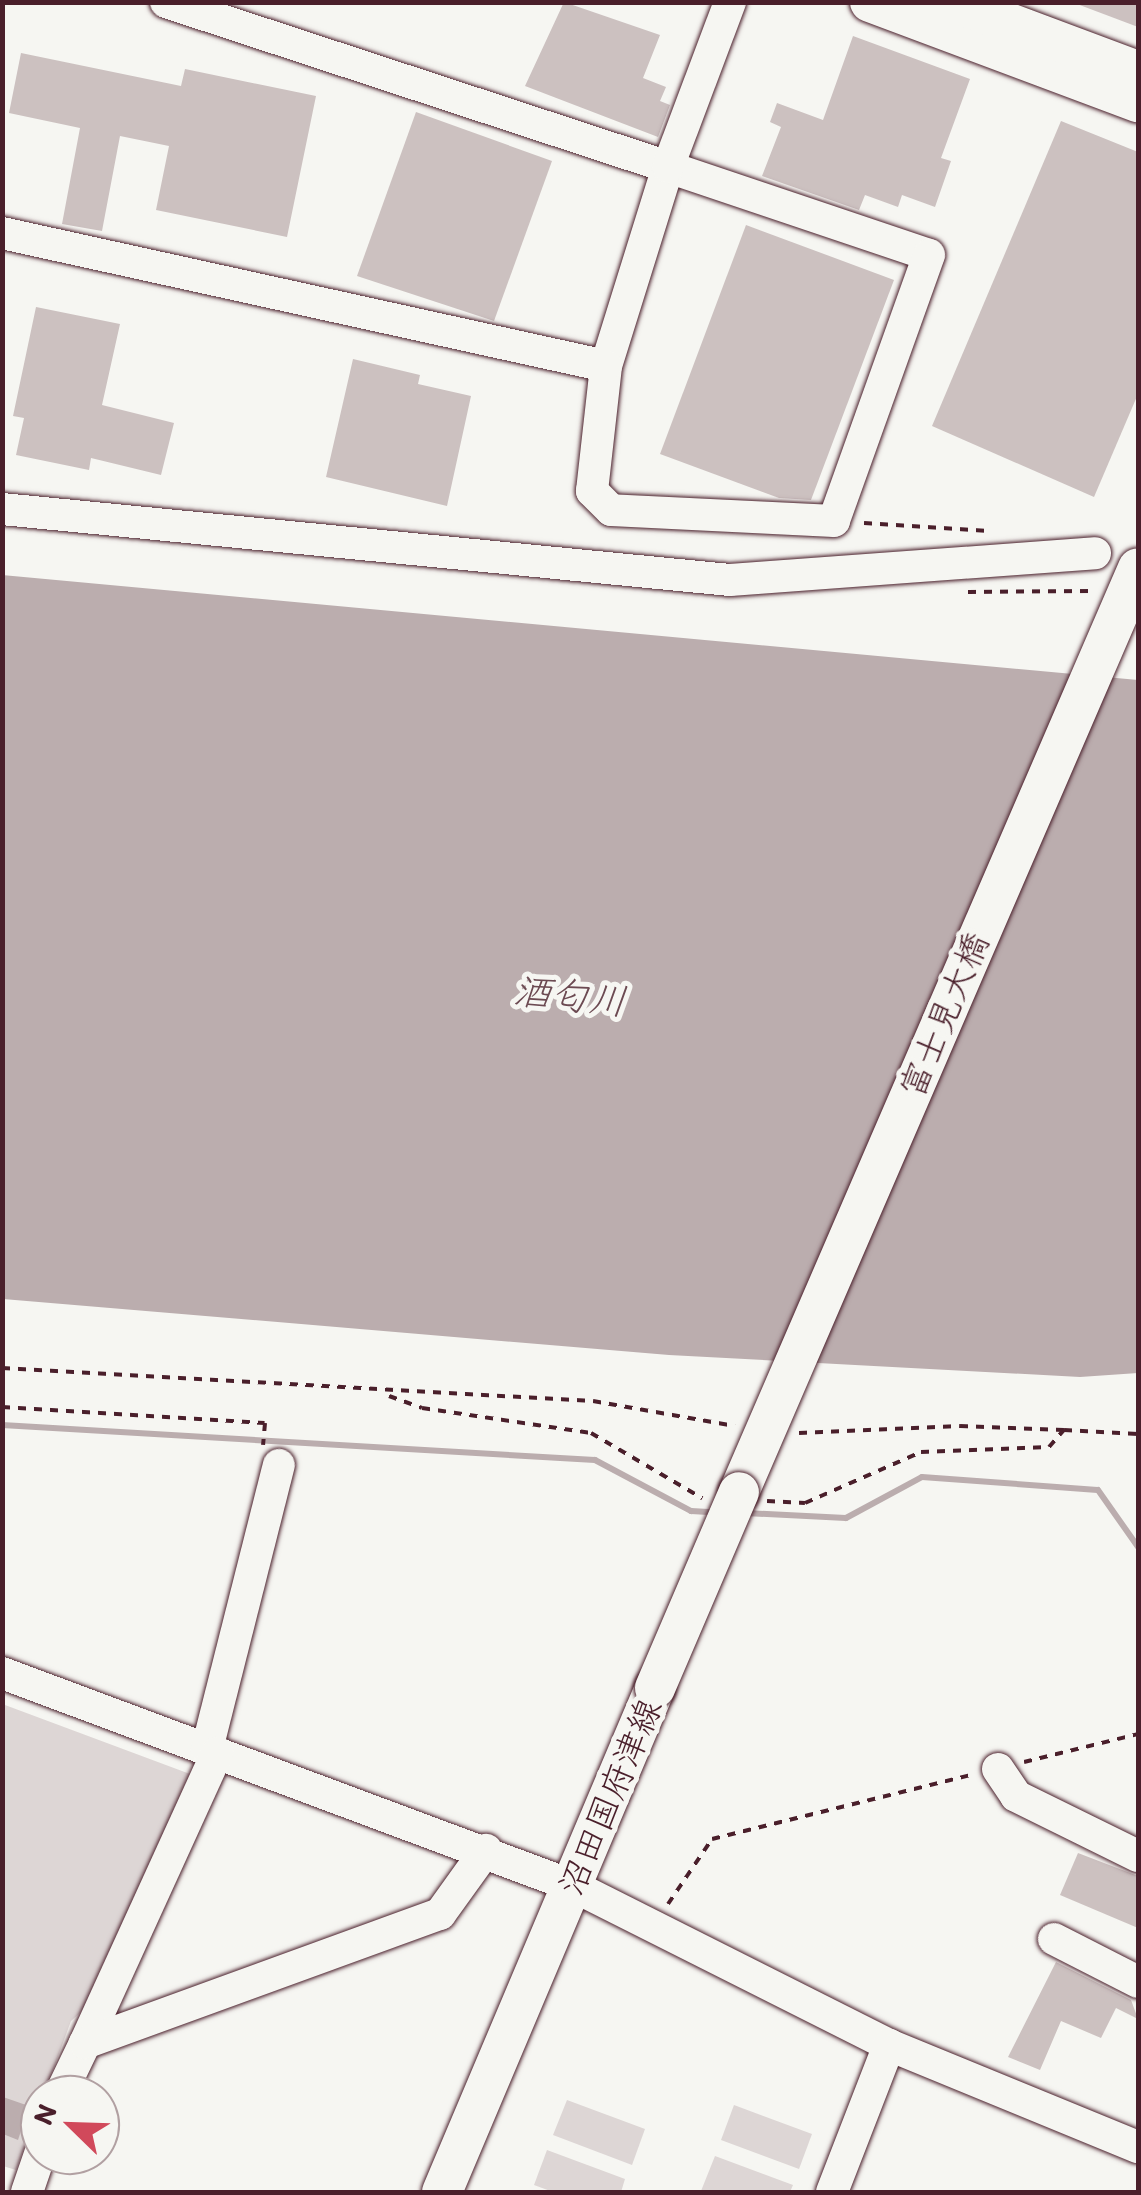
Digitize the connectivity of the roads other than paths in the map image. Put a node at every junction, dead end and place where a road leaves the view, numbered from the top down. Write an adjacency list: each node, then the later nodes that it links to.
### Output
1 (166, 2): 7 (street)
2 (730, 2): 7 (street)
3 (870, 2): 6 (main road)
4 (953, 2): 5 (main road)
5 (1138, 71)
6 (1138, 102)
7 (668, 168): 9 (street); 9 (street)
8 (2, 233): 9 (street)
9 (606, 366)
10 (2, 509): 12 (street)
11 (1138, 552): 14 (main road)
12 (1095, 553)
13 (1138, 568): 14 (main road)
14 (1110, 628): 15 (main road, 富士見大橋)
15 (772, 1417): 22 (main road, 沼田国府津線, bridge)
16 (280, 1465): 18 (street)
17 (2, 1673): 18 (street)
18 (212, 1751): 20 (street); 25 (street)
19 (998, 1769): 21 (street)
20 (486, 1850): 22 (street); 25 (street)
21 (1138, 1856)
22 (574, 1886): 26 (street); 29 (main road, 沼田国府津線)
23 (1054, 1939): 24 (street)
24 (1138, 1982)
25 (85, 2043): 27 (street)
26 (889, 2045): 28 (street); 30 (street)
27 (70, 2075)
28 (1138, 2147)
29 (442, 2192)
30 (832, 2192)

